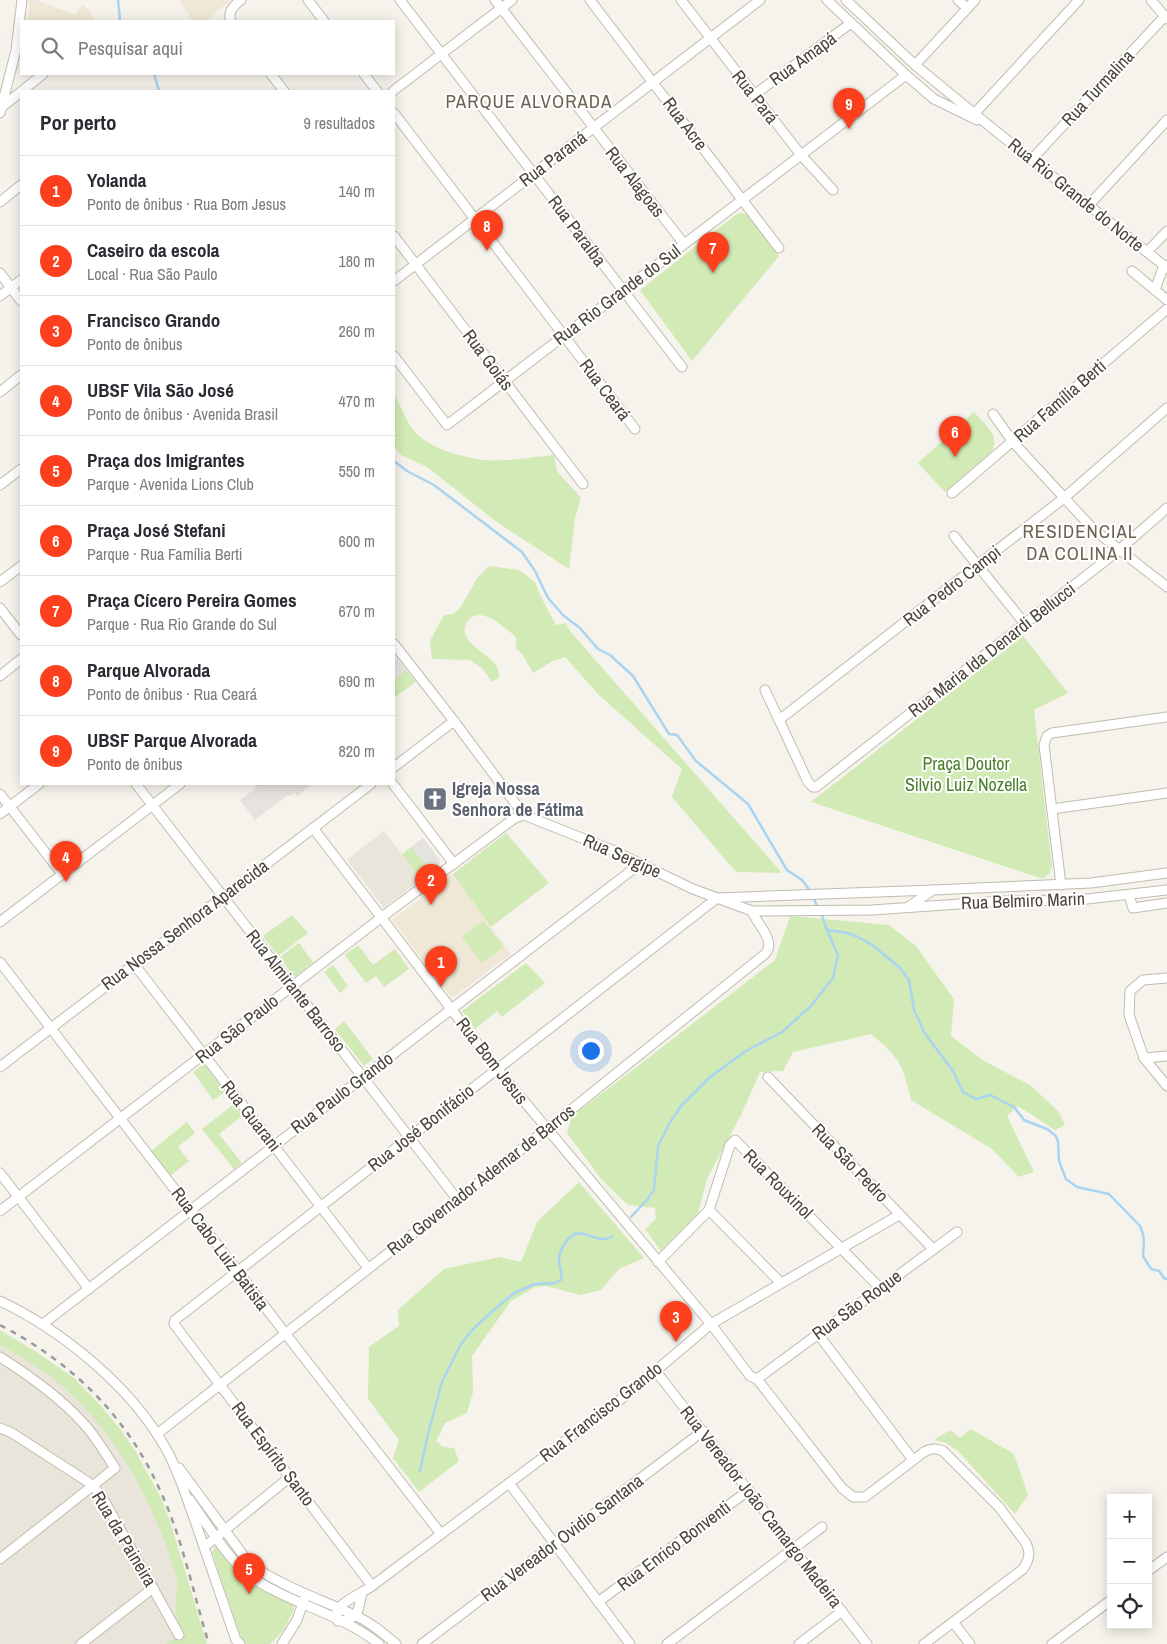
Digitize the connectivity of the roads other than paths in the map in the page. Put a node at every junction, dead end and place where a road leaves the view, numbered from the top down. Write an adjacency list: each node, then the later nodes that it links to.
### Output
1 (22, 0): 36 (street)
2 (241, 0): 18 (street)
3 (308, 0): 20 (street)
4 (400, 0): 23 (street, Rua Paraíba)
5 (495, 0): 16 (street, Rua Alagoas)
6 (512, 0): 16 (street)
7 (590, 0): 29 (street, Rua Acre)
8 (681, 0): 22 (street, Rua Pará)
9 (760, 0): 22 (street, Rua Paraná)
10 (827, 0): 21 (street, Rua Rio Grande do Norte)
11 (846, 0): 24 (street, Rua Rio Grande do Norte)
12 (958, 0): 17 (street)
13 (975, 0): 17 (street)
14 (1079, 0): 37 (street)
15 (1151, 0): 19 (street)
16 (501, 8): 23 (street); 41 (street, Rua Alagoas)
17 (967, 8): 24 (street)
18 (230, 17)
19 (1166, 18): 43 (street, Rua Turmalina)
20 (323, 20)
21 (851, 23): 28 (street, Rua Rio Grande do Norte); 35 (street, Rua Amapá)
22 (710, 38): 29 (street, Rua Paraná); 35 (street, Rua Pará)
23 (442, 54): 33 (street); 44 (street, Rua Paraíba)
24 (915, 65): 37 (street, Rua Rio Grande do Norte)
25 (41, 75): 30 (street)
26 (272, 75): 31 (street)
27 (365, 75): 32 (street)
28 (906, 75): 40 (street, Rua Rio Grande do Norte); 42 (street, Rua Rio Grande do Sul)
29 (653, 82): 41 (street, Rua Paraná); 47 (street, Rua Acre)
30 (24, 90)
31 (283, 90)
32 (376, 90)
33 (394, 90)
34 (20, 93): 36 (street)
35 (754, 95): 42 (street, Rua Pará)
36 (1, 110)
37 (975, 113): 40 (street, Rua Rio Grande do Norte)
38 (395, 114): 50 (street, Rua Ceará)
39 (1167, 120): 49 (street)
40 (987, 124): 43 (street, Rua Rio Grande do Norte)
41 (594, 128): 44 (street, Rua Paraná); 53 (street, Rua Alagoas)
42 (801, 155): 46 (street, Rua Pará); 47 (street, Rua Rio Grande do Sul)
43 (1032, 159): 49 (street, Rua Rio Grande do Norte)
44 (533, 174): 50 (street, Rua Paraná); 64 (street, Rua Paraíba)
45 (20, 186): 48 (street)
46 (833, 190)
47 (742, 200): 53 (street, Rua Rio Grande do Sul); 54 (street, Rua Acre)
48 (0, 202)
49 (1089, 205): 55 (street, Rua Rio Grande do Norte)
50 (474, 219): 56 (street, Rua Paraná); 69 (street, Rua Ceará)
51 (1167, 231): 55 (street)
52 (395, 237): 56 (street, Rua Goiás)
53 (684, 244): 64 (street, Rua Rio Grande do Sul)
54 (779, 248)
55 (1147, 252): 57 (street, Rua Rio Grande do Norte)
56 (415, 264): 60 (street, Rua Paraná); 73 (street, Rua Goiás)
57 (1166, 267): 63 (street, Rua Rio Grande do Norte)
58 (1132, 272): 63 (street)
59 (0, 273): 62 (street)
60 (395, 279)
61 (20, 281): 62 (street)
62 (11, 288): 65 (street); 66 (street)
63 (1155, 290): 67 (street)
64 (623, 291): 69 (street, Rua Rio Grande do Sul); 71 (street, Rua Paraíba)
65 (0, 296)
66 (20, 300)
67 (1167, 300)
68 (1167, 309): 78 (street, Rua Família Berti)
69 (564, 336): 73 (street, Rua Rio Grande do Sul); 77 (street, Rua Ceará)
70 (395, 357): 73 (street, Rua Rio Grande do Sul)
71 (682, 368)
72 (20, 376): 74 (street)
73 (504, 381): 80 (street, Rua Goiás)
74 (0, 392)
75 (1167, 408): 83 (street, Rua Pedro Campi)
76 (993, 414): 78 (street)
77 (635, 429)
78 (1013, 442): 82 (street, Rua Família Berti); 83 (street)
79 (20, 470): 81 (street)
80 (583, 484)
81 (0, 485)
82 (952, 493)
83 (1064, 498): 86 (street); 87 (street, Rua Pedro Campi)
84 (1167, 508): 86 (street, Rua Maria Ida Denardi Bellucci)
85 (954, 536): 87 (street)
86 (1119, 550): 90 (street); 92 (street, Rua Maria Ida Denardi Bellucci)
87 (978, 566): 92 (street); 99 (street, Rua Pedro Campi)
88 (20, 567): 89 (street)
89 (0, 582)
90 (1167, 587)
91 (0, 608): 93 (street)
92 (1025, 624): 99 (street, Rua Maria Ida Denardi Bellucci)
93 (20, 634)
94 (395, 645): 100 (street)
95 (20, 660): 96 (street)
96 (0, 676)
97 (765, 690): 99 (street)
98 (1167, 716): 111 (street)
99 (780, 720)
100 (454, 721): 101 (street); 113 (street)
101 (395, 766)
102 (38, 785): 110 (street)
103 (137, 785): 109 (street, Rua Almirante Barroso)
104 (179, 785): 109 (street)
105 (370, 785): 114 (street, Rua Nossa Senhora Aparecida)
106 (394, 785): 115 (street)
107 (1167, 793): 111 (street)
108 (0, 794): 110 (street)
109 (152, 805): 118 (street); 123 (street, Rua Almirante Barroso)
110 (10, 806): 112 (street); 118 (street)
111 (1052, 809): 119 (street)
112 (0, 814)
113 (524, 815): 115 (street, Rua São Paulo); 116 (street, Rua Sergipe)
114 (313, 828): 123 (street, Rua Nossa Senhora Aparecida); 129 (street, Rua Bom Jesus)
115 (454, 864): 129 (street, Rua São Paulo)
116 (641, 864): 124 (street, Rua Sergipe); 135 (street, Rua Paulo Grando)
117 (1167, 873): 119 (street, Rua Belmiro Marin)
118 (62, 874): 130 (street)
119 (1061, 885): 120 (street, Rua Belmiro Marin)
120 (933, 890): 124 (street, Rua Belmiro Marin); 126 (street)
121 (1167, 890): 122 (street, Rua Belmiro Marin)
122 (1129, 895): 125 (street); 126 (street, Rua Belmiro Marin)
123 (223, 896): 132 (street, Rua Nossa Senhora Aparecida); 134 (street, Rua Almirante Barroso)
124 (717, 898): 127 (street, Rua Sergipe); 141 (street, Rua José Bonifácio)
125 (1167, 903)
126 (908, 907): 128 (street, Rua Belmiro Marin)
127 (752, 911): 128 (street, Rua Sergipe); 146 (street, Rua Governador Ademar de Barros)
128 (805, 912)
129 (382, 918): 134 (street, Rua São Paulo); 135 (street, Rua Bom Jesus)
130 (0, 922)
131 (0, 962): 136 (street, Rua Cabo Luiz Batista)
132 (134, 964): 136 (street, Rua Nossa Senhora Aparecida); 137 (street, Rua Guarani)
133 (1167, 978): 139 (street)
134 (292, 986): 137 (street, Rua São Paulo); 142 (street, Rua Almirante Barroso)
135 (452, 1009): 141 (street, Rua Bom Jesus); 142 (street, Rua Paulo Grando)
136 (51, 1028): 140 (street, Rua Nossa Senhora Aparecida); 145 (street, Rua Cabo Luiz Batista)
137 (204, 1054): 145 (street, Rua São Paulo); 148 (street, Rua Guarani)
138 (1167, 1056): 139 (street)
139 (1144, 1058): 144 (street)
140 (0, 1067)
141 (498, 1069): 146 (street, Rua Bom Jesus); 147 (street, Rua José Bonifácio)
142 (363, 1077): 147 (street, Rua Almirante Barroso); 148 (street, Rua Paulo Grando)
143 (768, 1077): 156 (street, Rua São Pedro)
144 (1167, 1086)
145 (120, 1118): 150 (street, Rua São Paulo); 153 (street, Rua Cabo Luiz Batista)
146 (547, 1129): 151 (street, Rua Governador Ademar de Barros); 160 (street, Rua Bom Jesus)
147 (409, 1137): 151 (street, Rua Almirante Barroso); 152 (street, Rua José Bonifácio)
148 (274, 1145): 152 (street, Rua Guarani); 153 (street, Rua Paulo Grando)
149 (0, 1173): 150 (street)
150 (18, 1197): 155 (street, Rua São Paulo); 165 (street)
151 (457, 1199): 161 (street, Rua Governador Ademar de Barros)
152 (321, 1206): 161 (street, Rua Guarani); 162 (street, Rua José Bonifácio)
153 (191, 1210): 162 (street, Rua Cabo Luiz Batista); 165 (street, Rua Paulo Grando)
154 (709, 1210): 158 (street, Rua Rouxinol); 160 (street, Rua Rouxinol); 163 (street)
155 (0, 1211)
156 (899, 1214): 158 (street, Rua Francisco Grando); 159 (street, Rua São Pedro)
157 (957, 1232): 159 (street, Rua São Roque)
158 (841, 1248): 163 (street, Rua Francisco Grando); 164 (street)
159 (933, 1249): 164 (street, Rua São Roque)
160 (658, 1262): 169 (street, Rua Bom Jesus)
161 (368, 1268): 170 (street, Rua Governador Ademar de Barros)
162 (237, 1271): 167 (street, Rua José Bonifácio); 170 (street, Rua Cabo Luiz Batista)
163 (781, 1283): 169 (street, Rua Francisco Grando)
164 (880, 1288): 171 (street, Rua São Roque)
165 (88, 1289): 168 (street, Rua Paulo Grando)
166 (0, 1301): 168 (street)
167 (174, 1322): 175 (street, Rua Espírito Santo)
168 (43, 1324): 178 (street)
169 (711, 1324): 173 (street, Rua Francisco Grando); 174 (street, Rua Bom Jesus)
170 (285, 1333): 175 (street, Rua Governador Ademar de Barros); 188 (street, Rua Cabo Luiz Batista)
171 (818, 1334): 174 (street, Rua São Roque); 180 (street)
172 (0, 1358): 183 (street)
173 (655, 1370): 177 (street, Rua Vereador João Camargo Madeira); 182 (street, Rua Francisco Grando)
174 (757, 1379): 180 (street, Rua Bom Jesus)
175 (220, 1384): 178 (street, Rua Governador Ademar de Barros); 181 (street, Rua Espírito Santo)
176 (0, 1428): 183 (street, Rua da Paineira)
177 (703, 1431): 184 (street, Rua Vereador João Camargo Madeira); 189 (street, Rua Vereador Ovidio Santana)
178 (157, 1434): 179 (street)
179 (170, 1455): 185 (street); 187 (street)
180 (913, 1460): 208 (street)
181 (290, 1477): 187 (street); 195 (street, Rua Espírito Santo)
182 (509, 1483): 188 (street, Rua Francisco Grando); 189 (street)
183 (93, 1486): 193 (street); 196 (street, Rua da Paineira)
184 (749, 1490): 191 (street, Rua Vereador João Camargo Madeira); 199 (street, Rua Enrico Bonventi)
185 (184, 1492): 187 (street); 190 (street)
186 (822, 1527): 191 (street)
187 (221, 1534): 190 (street); 197 (street); 200 (street)
188 (441, 1534): 195 (street, Rua Francisco Grando)
189 (554, 1544): 199 (street); 215 (street, Rua Vereador Ovidio Santana)
190 (204, 1547): 211 (street)
191 (794, 1548): 204 (street, Rua Vereador João Camargo Madeira); 217 (street)
192 (1167, 1557): 194 (street)
193 (0, 1559)
194 (1152, 1569)
195 (372, 1586): 198 (street, Rua Francisco Grando)
196 (153, 1588): 209 (street, Rua da Paineira); 212 (street)
197 (303, 1592): 200 (street); 202 (street)
198 (362, 1593): 202 (street, Rua Francisco Grando); 205 (street)
199 (598, 1602): 216 (street)
200 (302, 1603): 203 (street); 206 (street)
201 (1107, 1603): 222 (street)
202 (338, 1608): 205 (street); 207 (street)
203 (315, 1609): 206 (street); 207 (street)
204 (842, 1612): 218 (street); 219 (street, Rua Vereador João Camargo Madeira)
205 (356, 1616): 207 (street); 214 (street)
206 (297, 1620): 210 (street)
207 (338, 1621): 213 (street)
208 (953, 1622): 220 (street); 221 (street)
209 (179, 1635)
210 (282, 1642)
211 (237, 1643)
212 (81, 1644)
213 (378, 1644)
214 (396, 1644)
215 (422, 1644)
216 (630, 1644)
217 (668, 1644)
218 (799, 1644)
219 (867, 1644)
220 (924, 1644)
221 (970, 1644)
222 (1052, 1644)

